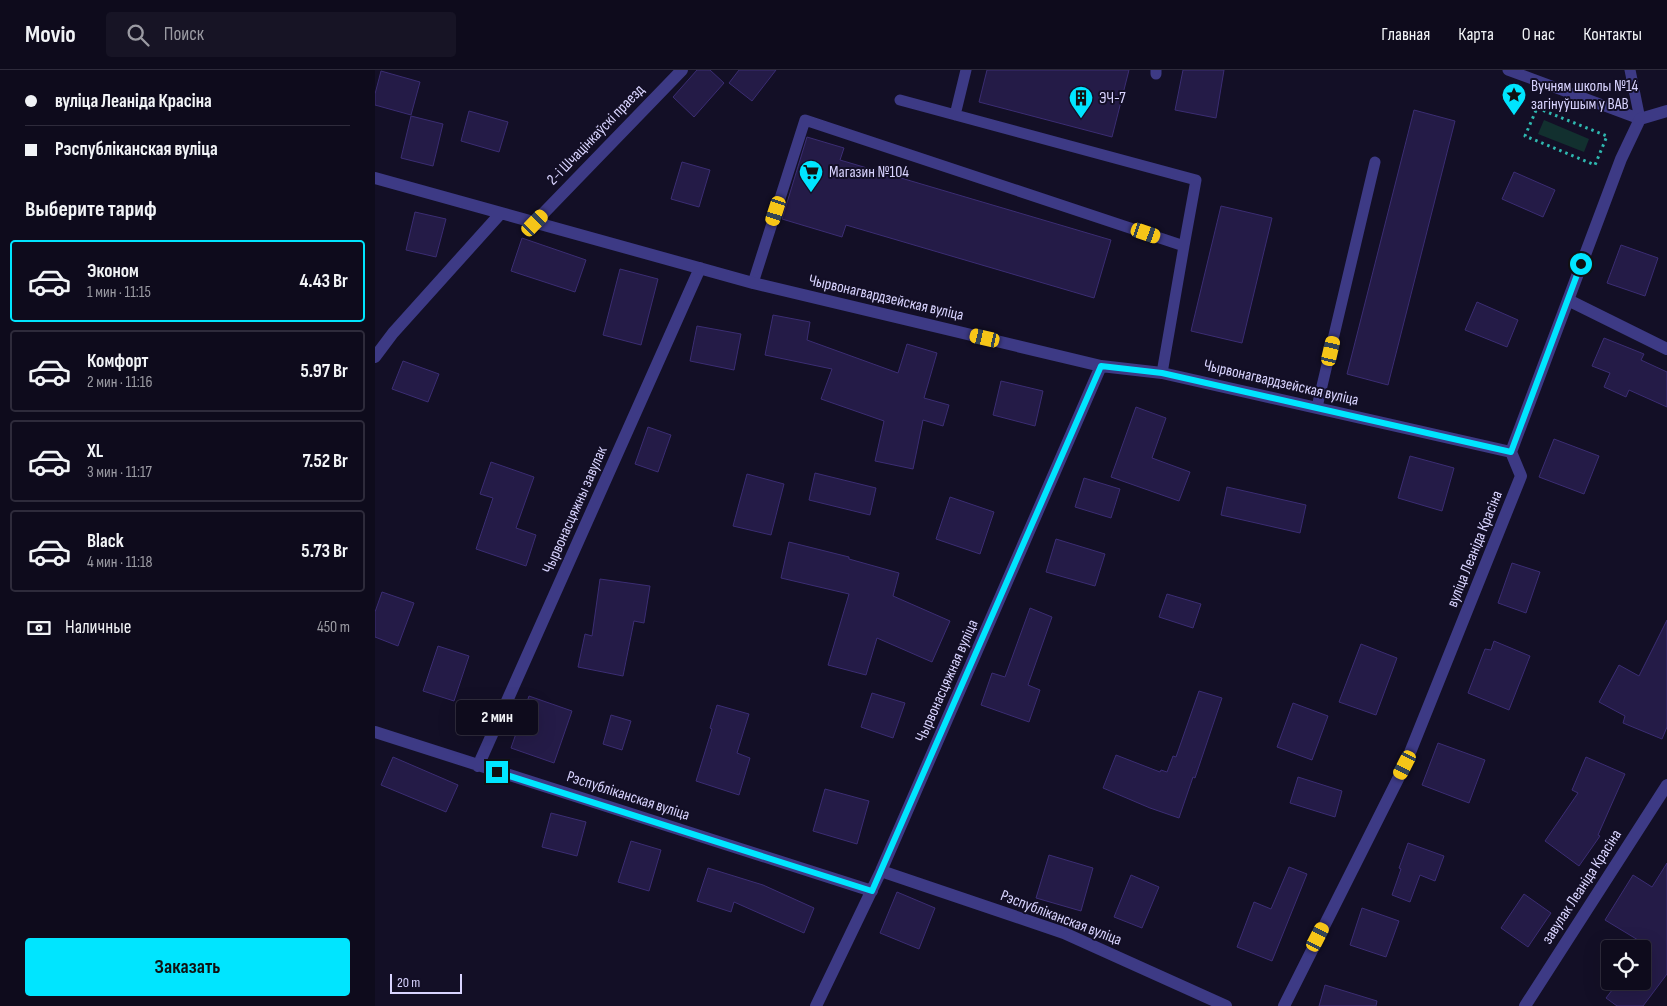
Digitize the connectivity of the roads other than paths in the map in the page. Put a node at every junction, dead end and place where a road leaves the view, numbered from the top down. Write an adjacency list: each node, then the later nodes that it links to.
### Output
1 (682, 70): 12 (street, 2-і Шчацінкаўскі праезд)
2 (966, 70): 7 (lane)
3 (1508, 70): 8 (lane)
4 (1630, 70): 8 (lane)
5 (900, 100): 7 (lane)
6 (1667, 111): 8 (street)
7 (955, 115): 13 (lane)
8 (1640, 119): 16 (street)
9 (1375, 162): 21 (lane)
10 (375, 178): 11 (street, Чырвонагвардзейская вуліца)
11 (501, 213): 12 (street, Чырвонагвардзейская вуліца); 18 (street)
12 (535, 223): 14 (street, Чырвонагвардзейская вуліца)
13 (1184, 246): 15 (lane); 20 (lane)
14 (700, 268): 15 (street, Чырвонагвардзейская вуліца); 24 (street, Чырвонасцяжны завулак)
15 (753, 283): 19 (street, Чырвонагвардзейская вуліца)
16 (1568, 300): 17 (street); 22 (street)
17 (1667, 349)
18 (375, 357)
19 (1101, 366): 20 (street, Чырвонагвардзейская вуліца); 26 (street, Чырвонасцяжная вуліца)
20 (1162, 373): 21 (street, Чырвонагвардзейская вуліца)
21 (1317, 408): 22 (street, Чырвонагвардзейская вуліца)
22 (1511, 452): 30 (street, вуліца Леаніда Красіна)
23 (375, 732): 24 (street, Рэспубліканская вуліца)
24 (478, 766): 27 (street, Рэспубліканская вуліца)
25 (1667, 785): 31 (street, завулак Леаніда Красіна)
26 (881, 871): 27 (street, Чырвонасцяжная вуліца); 29 (street, Рэспубліканская вуліца)
27 (872, 891): 28 (street, Чырвонасцяжная вуліца)
28 (817, 1006)
29 (1226, 1006)
30 (1284, 1006)
31 (1525, 1006)

